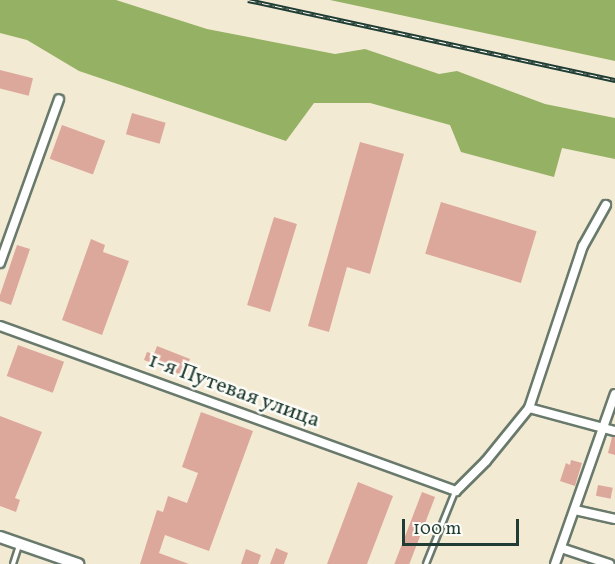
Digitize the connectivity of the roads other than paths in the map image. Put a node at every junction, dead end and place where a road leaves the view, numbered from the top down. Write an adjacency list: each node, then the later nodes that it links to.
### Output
1 (59, 99): 3 (street)
2 (606, 204): 6 (street)
3 (0, 263)
4 (0, 326): 9 (street, 1-я Путевая улица)
5 (615, 393): 7 (street)
6 (529, 408): 7 (street); 9 (street)
7 (602, 428): 8 (street); 10 (street)
8 (615, 431)
9 (456, 490): 17 (lane)
10 (575, 510): 11 (street); 14 (street)
11 (615, 519)
12 (0, 537): 13 (street)
13 (20, 544): 15 (lane); 16 (street)
14 (561, 548): 18 (street); 19 (street)
15 (13, 564)
16 (78, 564)
17 (426, 564)
18 (555, 564)
19 (609, 564)

